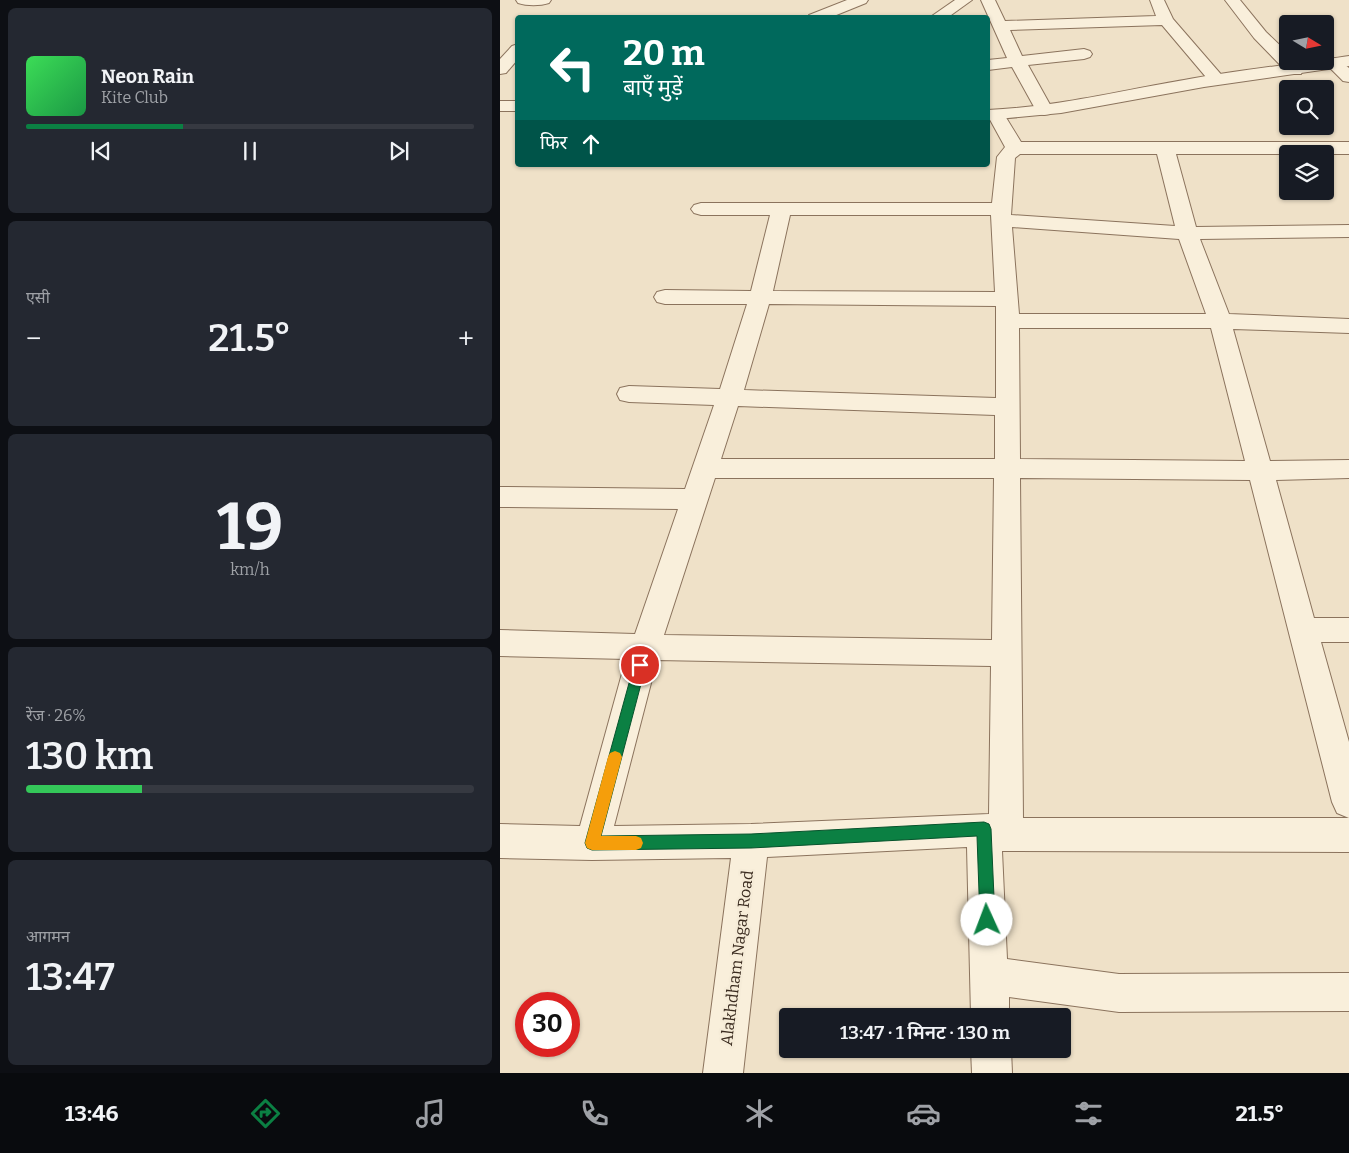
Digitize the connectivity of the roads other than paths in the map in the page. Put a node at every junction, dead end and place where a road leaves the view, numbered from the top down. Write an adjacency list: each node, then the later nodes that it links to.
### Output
1 (522, 0): 2 (street)
2 (544, 0): 8 (street)
3 (861, 0): 9 (street)
4 (965, 0): 10 (street)
5 (988, 0): 12 (street)
6 (1157, 0): 11 (street)
7 (1232, 0): 15 (street)
8 (548, 15)
9 (822, 15)
10 (941, 15)
11 (1166, 20): 12 (street); 22 (street)
12 (1001, 26): 16 (street)
13 (515, 52): 19 (street)
14 (1084, 54): 16 (street)
15 (1279, 54)
16 (1019, 62): 18 (street); 25 (street)
17 (1342, 63): 21 (street)
18 (990, 65)
19 (500, 69)
20 (1295, 70): 22 (street)
21 (1349, 77)
22 (1217, 78): 25 (street)
23 (500, 106): 24 (street)
24 (515, 106)
25 (1044, 110): 26 (street)
26 (992, 115): 29 (street)
27 (1166, 147): 28 (street); 29 (street); 34 (street)
28 (1349, 148)
29 (1003, 154): 32 (street)
30 (701, 209): 31 (street)
31 (781, 209): 32 (street); 36 (street)
32 (1001, 215): 34 (street); 37 (street)
33 (1349, 231): 34 (street)
34 (1187, 232): 38 (street)
35 (665, 297): 36 (street)
36 (760, 298): 37 (street); 41 (street)
37 (1007, 310): 38 (street); 42 (street)
38 (1220, 321): 39 (street); 46 (street)
39 (1349, 326)
40 (629, 394): 41 (street)
41 (729, 398): 42 (street); 45 (street)
42 (1007, 408): 43 (street)
43 (1007, 468): 45 (street); 46 (street); 53 (street)
44 (1349, 469): 46 (street)
45 (705, 470): 48 (street)
46 (1259, 471): 49 (street)
47 (500, 497): 48 (street)
48 (695, 499): 52 (street)
49 (1302, 630): 50 (street); 54 (street)
50 (1349, 630)
51 (500, 643): 52 (street)
52 (645, 647): 53 (street); 58 (street)
53 (1006, 653): 55 (street)
54 (1349, 802)
55 (995, 832): 56 (street); 57 (street); 60 (street)
56 (1349, 835)
57 (751, 841): 58 (street); 64 (street, Alakhdham Nagar Road)
58 (592, 843): 59 (street)
59 (501, 846)
60 (989, 975): 61 (street); 62 (street)
61 (1349, 992)
62 (990, 1008)
63 (991, 1058): 65 (street)
64 (723, 1073)
65 (992, 1073)

